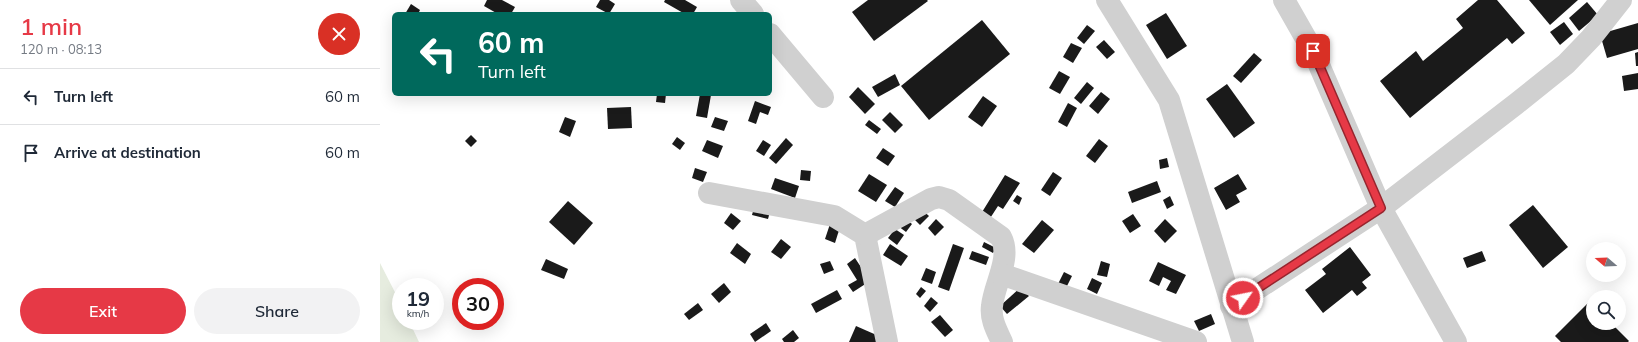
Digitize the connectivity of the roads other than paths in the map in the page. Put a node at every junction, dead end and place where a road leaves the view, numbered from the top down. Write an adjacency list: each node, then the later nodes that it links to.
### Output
1 (741, 0): 5 (street)
2 (1107, 0): 12 (street)
3 (1284, 0): 9 (street)
4 (1621, 0): 9 (street)
5 (751, 12)
6 (772, 36): 7 (street)
7 (823, 97)
8 (709, 193): 10 (street)
9 (1381, 208): 12 (street); 17 (street)
10 (865, 236): 11 (street); 13 (street)
11 (1001, 274): 14 (street); 15 (street)
12 (1231, 306): 16 (street)
13 (887, 342)
14 (1002, 342)
15 (1196, 342)
16 (1243, 342)
17 (1456, 342)

